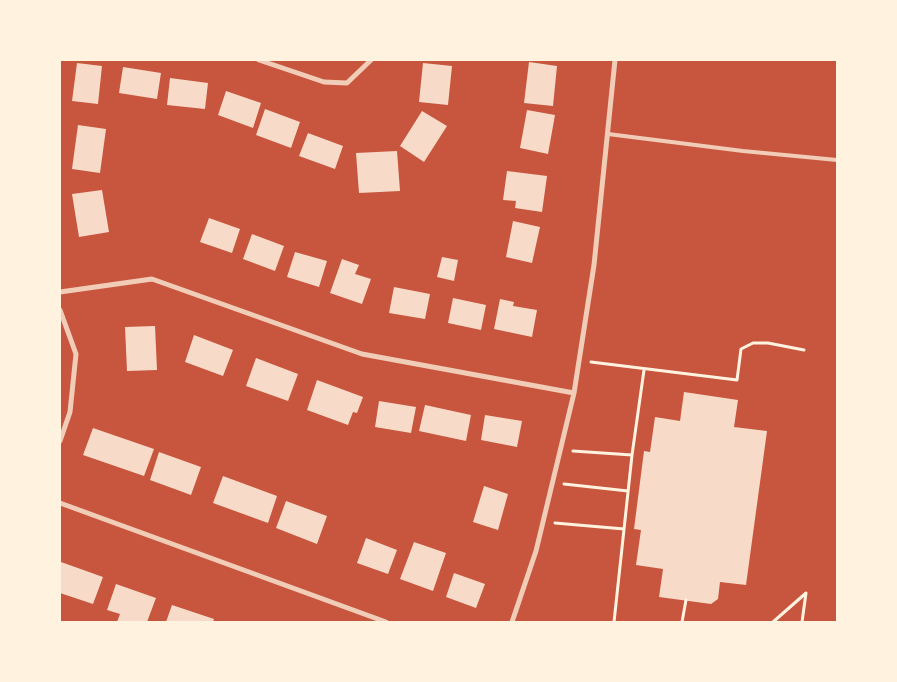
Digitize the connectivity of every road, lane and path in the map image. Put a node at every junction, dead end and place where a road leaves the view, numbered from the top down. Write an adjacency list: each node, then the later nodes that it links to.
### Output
1 (259, 60): 2 (street)
2 (371, 60)
3 (615, 60): 4 (street)
4 (608, 134): 5 (lane); 9 (street)
5 (837, 160)
6 (60, 292): 11 (street)
7 (60, 310): 12 (street)
8 (804, 350): 10 (path)
9 (578, 360): 10 (path); 11 (street)
10 (644, 370): 14 (path)
11 (574, 393): 13 (street)
12 (60, 441)
13 (560, 450): 14 (path); 15 (street)
14 (632, 455): 16 (path)
15 (553, 483): 16 (path); 18 (street)
16 (628, 491): 19 (path)
17 (60, 503): 21 (street)
18 (544, 522): 19 (path); 22 (street)
19 (624, 529): 23 (path)
20 (686, 600): 24 (path)
21 (386, 622)
22 (512, 622)
23 (614, 622)
24 (682, 622)
25 (773, 622): 26 (path)
26 (802, 622)

